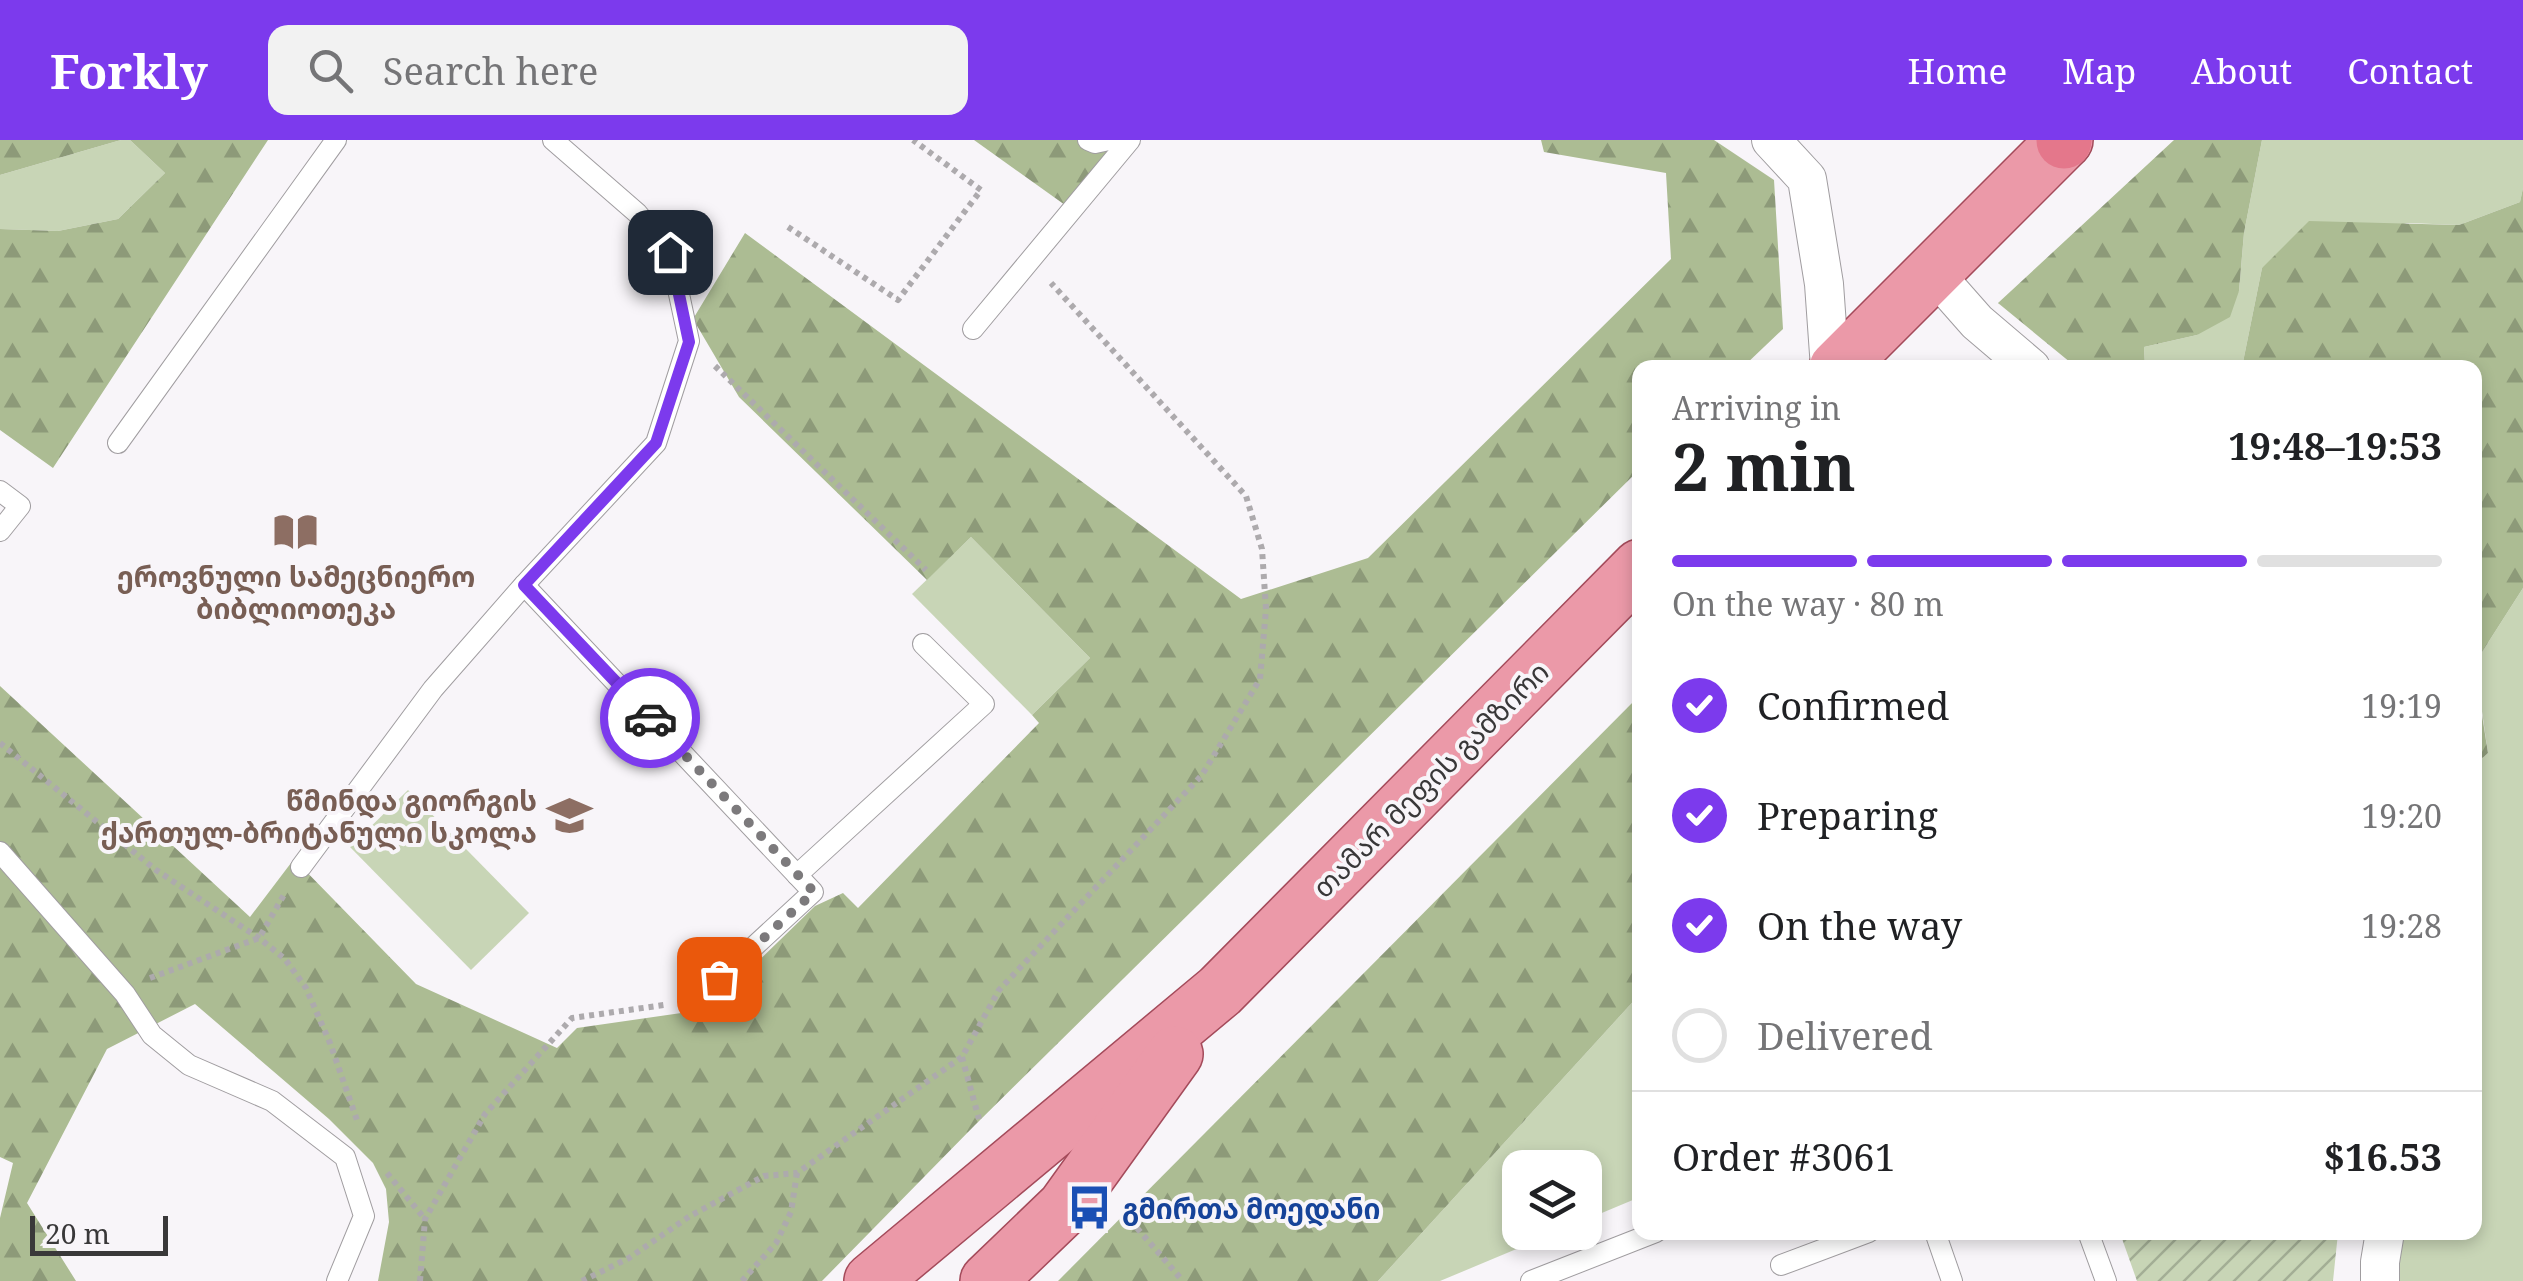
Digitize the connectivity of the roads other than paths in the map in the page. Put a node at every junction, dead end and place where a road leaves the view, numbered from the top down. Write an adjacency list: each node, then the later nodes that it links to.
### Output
1 (336, 140): 13 (lane)
2 (553, 140): 17 (lane)
3 (1088, 140): 4 (lane)
4 (1109, 140)
5 (1130, 140): 9 (lane)
6 (1771, 140): 10 (street)
7 (2064, 140): 8 (main road)
8 (1932, 272): 11 (main road); 12 (street)
9 (973, 328)
10 (1832, 360)
11 (1841, 360)
12 (2022, 360)
13 (118, 444)
14 (0, 492): 15 (lane)
15 (0, 532)
16 (1632, 574): 22 (main road, თამარ მეფის გამზირი)
17 (524, 585): 20 (lane); 21 (lane)
18 (923, 644): 21 (lane)
19 (0, 852): 31 (lane)
20 (301, 866)
21 (798, 875): 23 (lane)
22 (1220, 991): 24 (main road, თამარ მეფის გამზირი); 34 (main road, თამარ მეფის გამზირი)
23 (695, 1000)
24 (1018, 1159): 32 (main road); 33 (main road)
25 (1636, 1240): 35 (lane)
26 (1848, 1240): 30 (lane)
27 (1938, 1240): 36 (lane)
28 (2091, 1240): 37 (lane)
29 (2384, 1240): 38 (street)
30 (1780, 1266)
31 (337, 1281)
32 (872, 1281)
33 (912, 1281)
34 (988, 1281)
35 (1531, 1281)
36 (1952, 1281)
37 (2106, 1281)
38 (2380, 1281)

